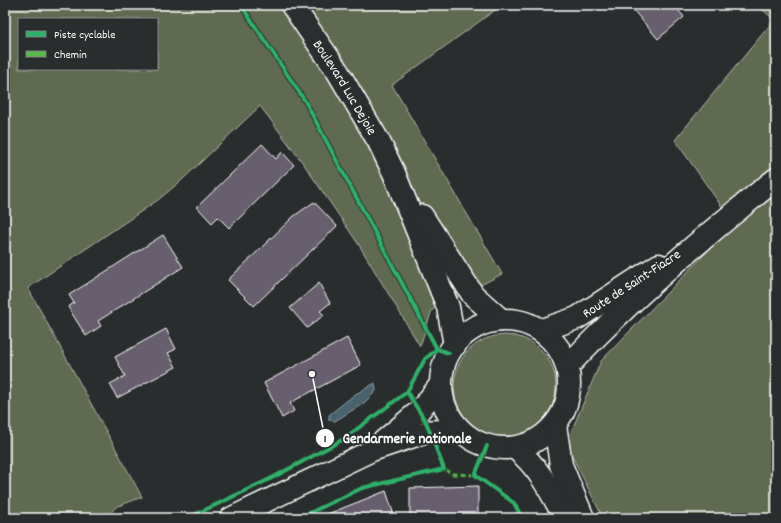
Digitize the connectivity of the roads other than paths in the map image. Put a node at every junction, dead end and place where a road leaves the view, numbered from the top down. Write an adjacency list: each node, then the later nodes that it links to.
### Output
1 (292, 5): 2 (main road, Boulevard Luc Dejoie)
2 (394, 173): 5 (main road, Boulevard Luc Dejoie); 7 (main road, Boulevard Luc Dejoie)
3 (776, 179): 4 (main road, Route de Saint-Fiacre)
4 (717, 227): 6 (main road, Route de Saint-Fiacre); 8 (main road, Route de Saint-Fiacre)
5 (501, 320): 6 (main road); 7 (main road)
6 (542, 330): 8 (main road)
7 (454, 345): 9 (main road)
8 (568, 366): 10 (main road)
9 (440, 385): 11 (main road); 13 (street)
10 (555, 425): 12 (main road); 16 (main road)
11 (460, 430): 12 (main road); 13 (street)
12 (515, 448): 15 (main road)
13 (373, 450): 14 (street)
14 (231, 518)
15 (565, 518)
16 (583, 518)

